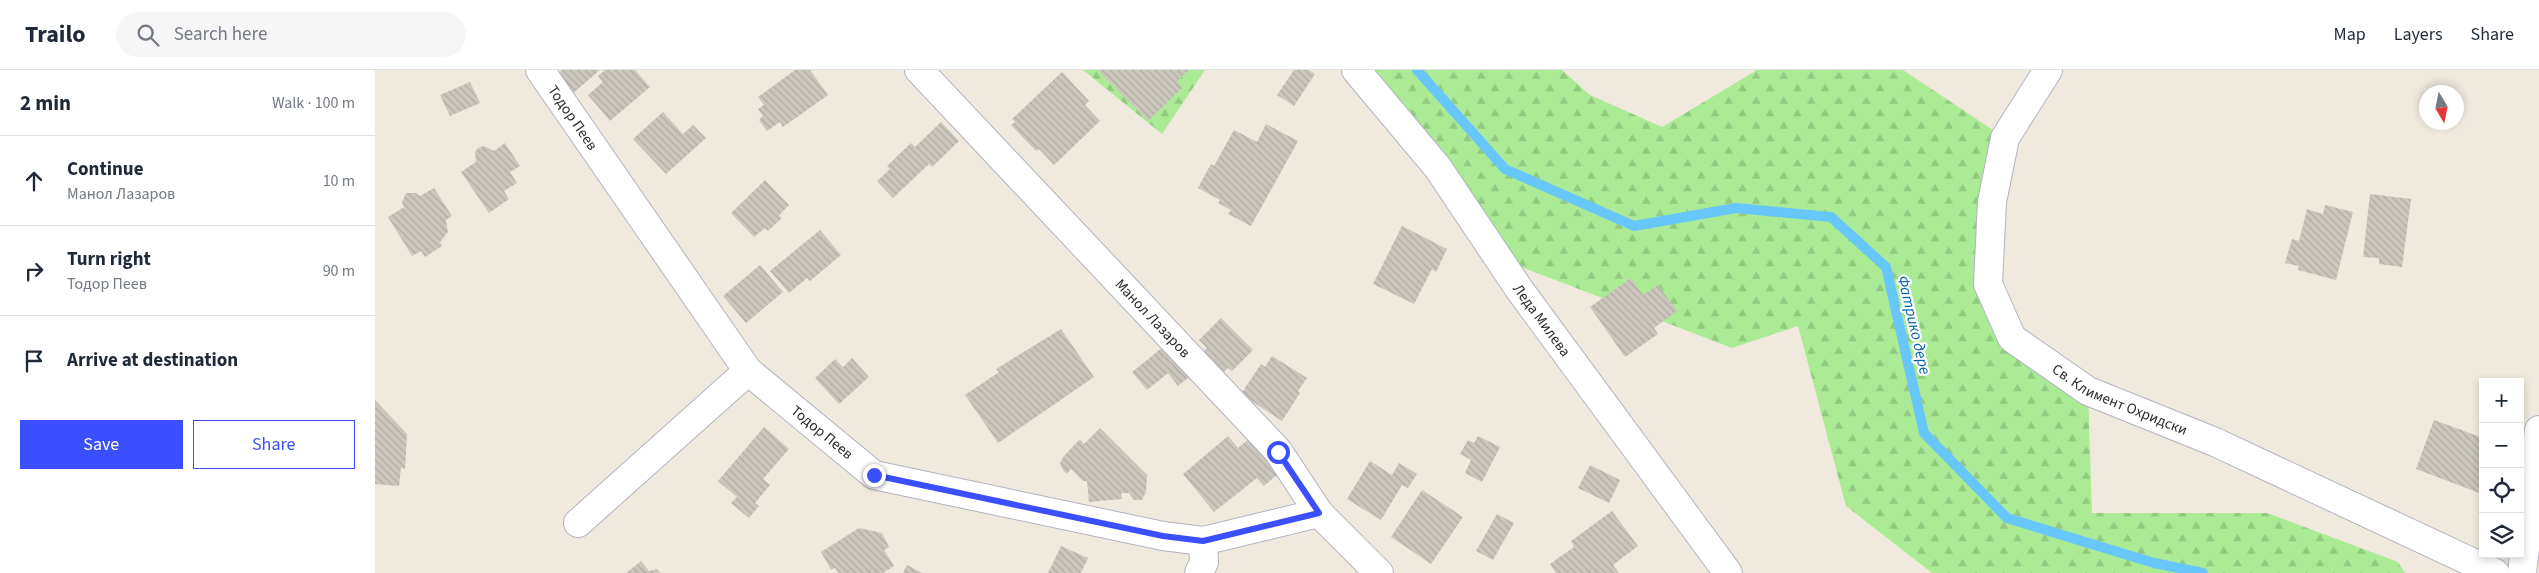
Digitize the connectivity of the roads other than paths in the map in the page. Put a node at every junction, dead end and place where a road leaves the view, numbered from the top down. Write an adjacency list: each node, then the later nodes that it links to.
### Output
1 (540, 70): 5 (street, Тодор Пеев)
2 (919, 70): 7 (street, Манол Лазаров)
3 (1356, 70): 12 (street, Леда Милева)
4 (2048, 70): 13 (street, Св. Климент Охридски)
5 (748, 371): 8 (street); 9 (street, Тодор Пеев)
6 (2539, 430): 14 (street)
7 (1319, 513): 9 (street, Тодор Пеев); 11 (street, Манол Лазаров)
8 (578, 522)
9 (1203, 541): 10 (street)
10 (1199, 573)
11 (1379, 573)
12 (1728, 573)
13 (2495, 573)
14 (2522, 573)

